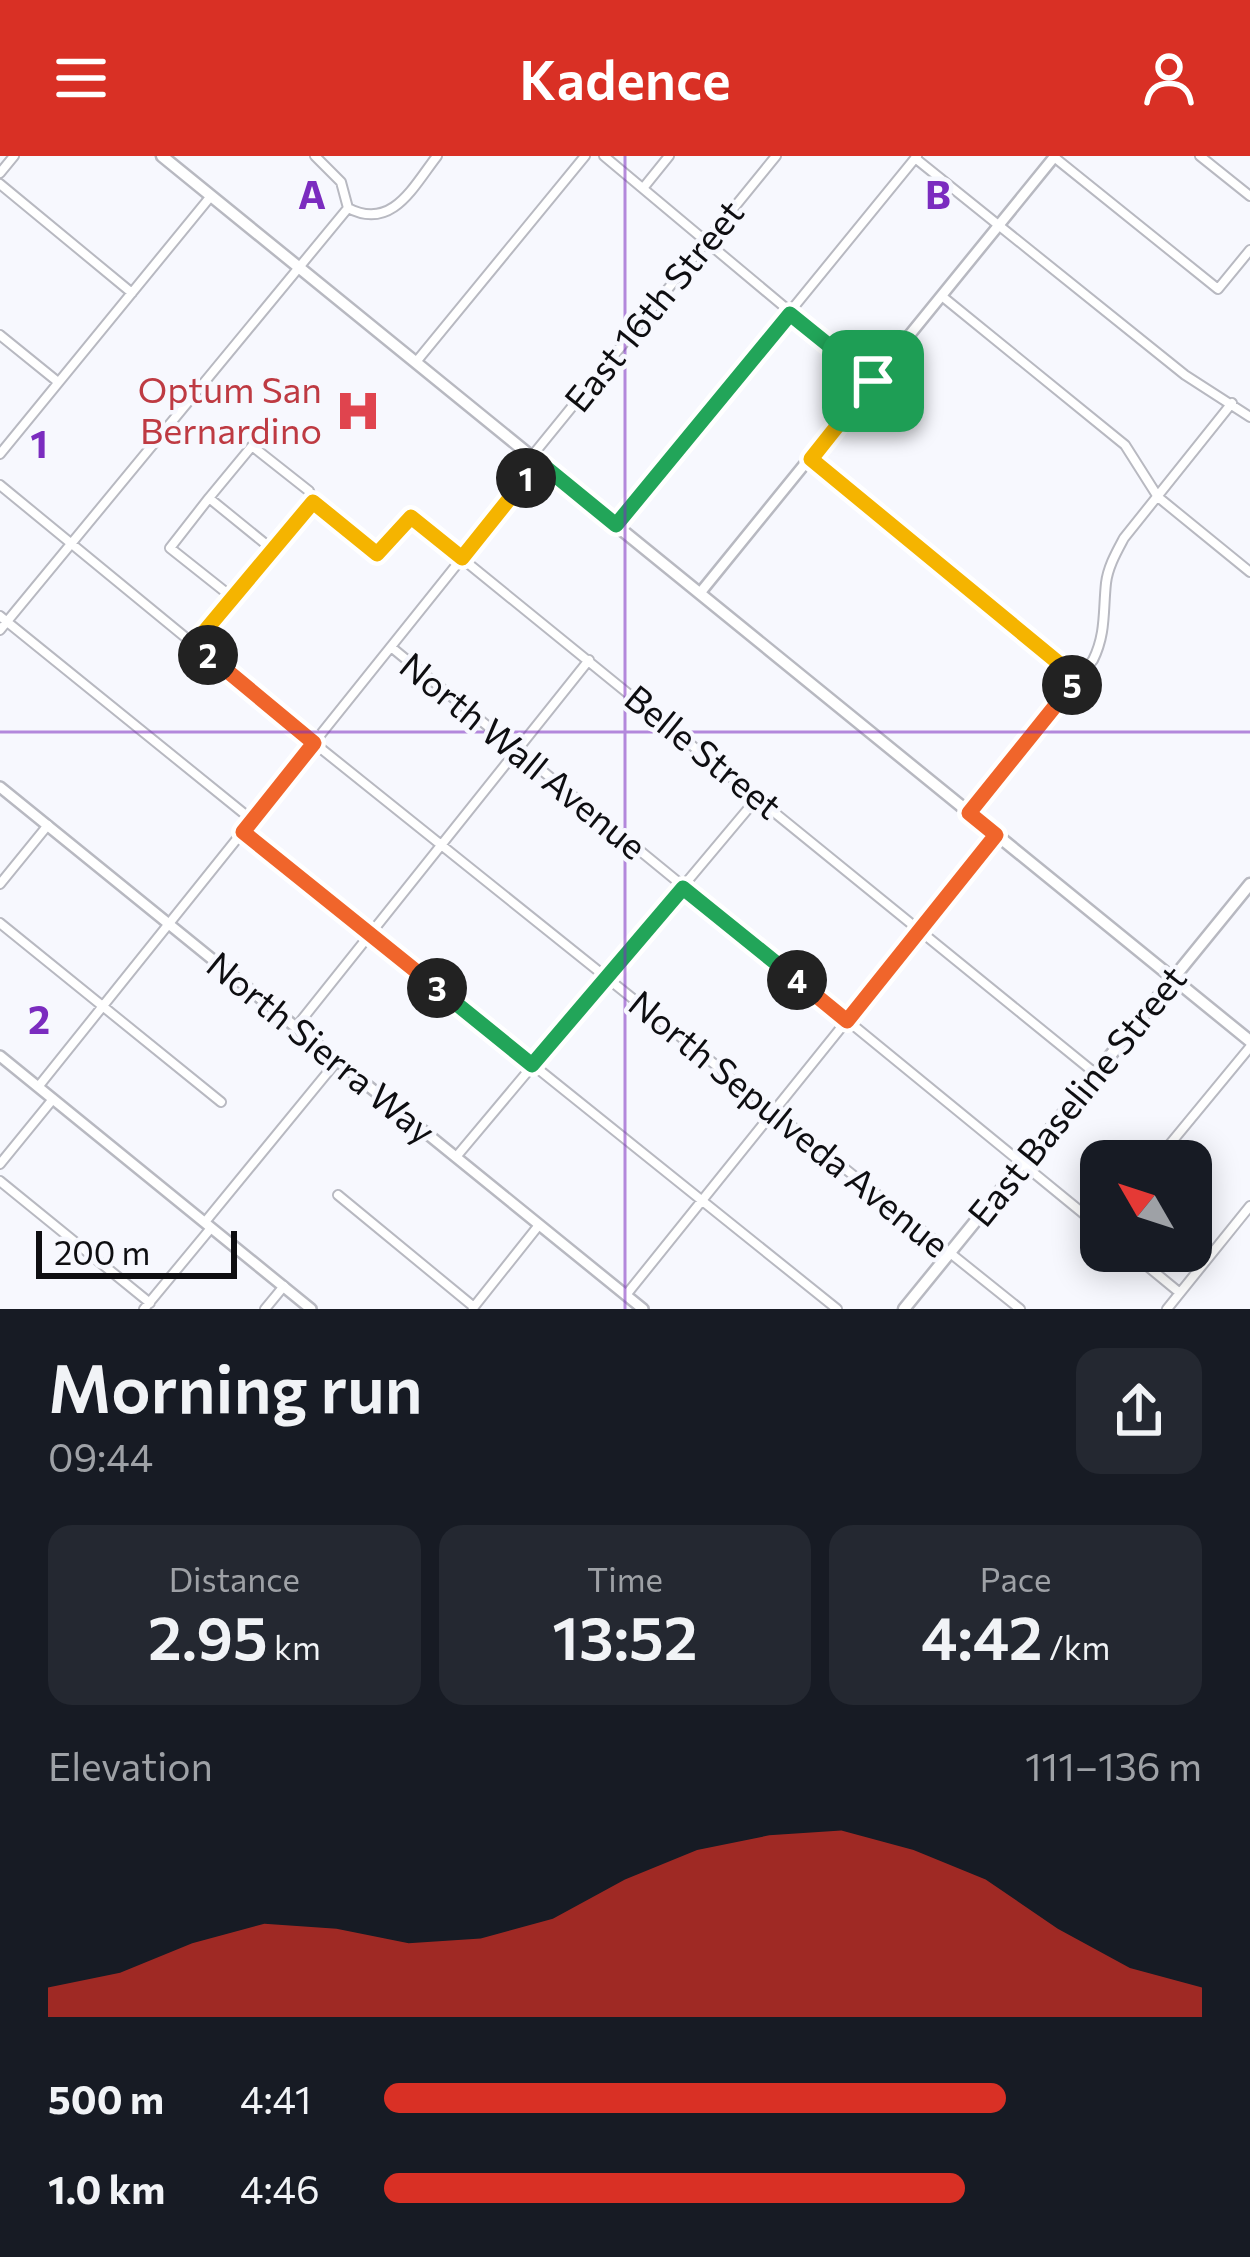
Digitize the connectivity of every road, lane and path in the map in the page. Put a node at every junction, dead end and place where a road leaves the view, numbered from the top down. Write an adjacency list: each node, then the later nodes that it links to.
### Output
1 (14, 156): 12 (street)
2 (162, 156): 15 (main road)
3 (315, 156): 17 (street)
4 (437, 156): 17 (street)
5 (585, 156): 26 (street)
6 (604, 156): 14 (street)
7 (669, 156): 14 (street)
8 (776, 156): 19 (street, East 16th Street)
9 (1054, 156): 18 (street); 20 (street)
10 (1200, 156): 16 (street)
11 (915, 157): 18 (street); 24 (street)
12 (0, 173)
13 (0, 184): 22 (street)
14 (644, 187): 19 (street)
15 (211, 196): 21 (main road); 22 (street)
16 (1250, 196)
17 (347, 208): 21 (street)
18 (997, 227): 23 (street); 29 (street)
19 (705, 244): 24 (street); 32 (street, East 16th Street)
20 (1250, 250)
21 (301, 269): 26 (main road); 39 (street)
22 (132, 293): 28 (street)
23 (943, 297): 27 (street); 35 (street)
24 (790, 314): 27 (street); 38 (street)
25 (0, 335): 28 (street)
26 (416, 362): 32 (main road)
27 (873, 381): 33 (street)
28 (58, 382): 31 (street)
29 (1232, 403): 30 (street); 35 (street)
30 (1250, 418)
31 (0, 454)
32 (535, 459): 38 (main road); 41 (street, East 16th Street)
33 (811, 459): 43 (street); 49 (street)
34 (0, 485): 39 (street, North Sepulveda Avenue)
35 (1157, 497): 42 (street); 49 (street)
36 (209, 498): 37 (street); 40 (street); 44 (street)
37 (313, 502): 40 (street); 41 (street, Belle Street)
38 (616, 525): 43 (main road)
39 (70, 544): 45 (street); 46 (street, North Sepulveda Avenue)
40 (273, 550): 44 (street)
41 (462, 558): 47 (street, East 16th Street); 48 (street, Belle Street)
42 (1250, 572)
43 (700, 593): 54 (main road)
44 (233, 598): 46 (street)
45 (2, 622): 55 (street)
46 (194, 644): 50 (street, North Sepulveda Avenue)
47 (391, 647): 50 (street, East 16th Street); 51 (street, North Wall Avenue)
48 (590, 660): 51 (street); 53 (street, Belle Street)
49 (1078, 679): 54 (street)
50 (314, 743): 55 (street, East 16th Street); 59 (street, North Sepulveda Avenue)
51 (515, 751): 59 (street); 62 (street, North Wall Avenue)
52 (0, 787): 56 (street, North Sierra Way)
53 (758, 796): 62 (street); 65 (street, Belle Street)
54 (969, 813): 58 (main road)
55 (252, 820): 57 (street, East 16th Street)
56 (48, 826): 60 (street); 64 (street, North Sierra Way)
57 (243, 832): 64 (street, East 16th Street); 66 (street)
58 (996, 835): 65 (street); 68 (main road)
59 (445, 845): 66 (street); 67 (street, North Sepulveda Avenue)
60 (0, 884)
61 (1250, 884): 68 (main road, East Baseline Street)
62 (683, 888): 67 (street); 70 (street, North Wall Avenue)
63 (0, 923): 69 (street)
64 (168, 925): 69 (street, East 16th Street); 71 (street, North Sierra Way)
65 (921, 928): 70 (street); 76 (street, Belle Street)
66 (371, 935): 71 (street); 75 (street)
67 (608, 977): 75 (street); 80 (street, North Sepulveda Avenue)
68 (1173, 979): 72 (main road); 76 (main road, East Baseline Street)
69 (103, 1006): 77 (street, East 16th Street); 79 (street)
70 (847, 1021): 80 (street); 84 (street, North Wall Avenue)
71 (296, 1027): 74 (street, North Sierra Way)
72 (1250, 1044): 81 (street)
73 (0, 1056): 77 (street)
74 (338, 1060): 82 (street, North Sierra Way); 90 (street)
75 (532, 1065): 82 (street); 87 (street)
76 (1096, 1074): 84 (main road, East Baseline Street)
77 (38, 1087): 78 (street)
78 (53, 1099): 83 (street); 90 (street)
79 (220, 1102)
80 (774, 1111): 87 (street); 92 (street, North Sepulveda Avenue)
81 (1173, 1140)
82 (457, 1157): 91 (street, North Sierra Way)
83 (0, 1164)
84 (1022, 1164): 89 (street, North Wall Avenue); 92 (main road, East Baseline Street)
85 (0, 1180): 97 (street)
86 (338, 1195): 98 (street)
87 (702, 1200): 96 (street); 103 (street)
88 (1250, 1206): 95 (street)
89 (1080, 1211)
90 (208, 1225): 94 (street); 97 (street)
91 (539, 1225): 96 (street, North Sierra Way); 98 (street)
92 (950, 1253): 104 (main road, East Baseline Street); 105 (street, North Sepulveda Avenue)
93 (1154, 1272): 95 (street)
94 (284, 1286): 99 (street); 100 (street)
95 (1180, 1293): 106 (street)
96 (626, 1295): 101 (street); 102 (street, North Sierra Way)
97 (147, 1306)
98 (474, 1308)
99 (266, 1309)
100 (311, 1309)
101 (615, 1309)
102 (643, 1309)
103 (836, 1309)
104 (904, 1309)
105 (1020, 1309)
106 (1167, 1309)

